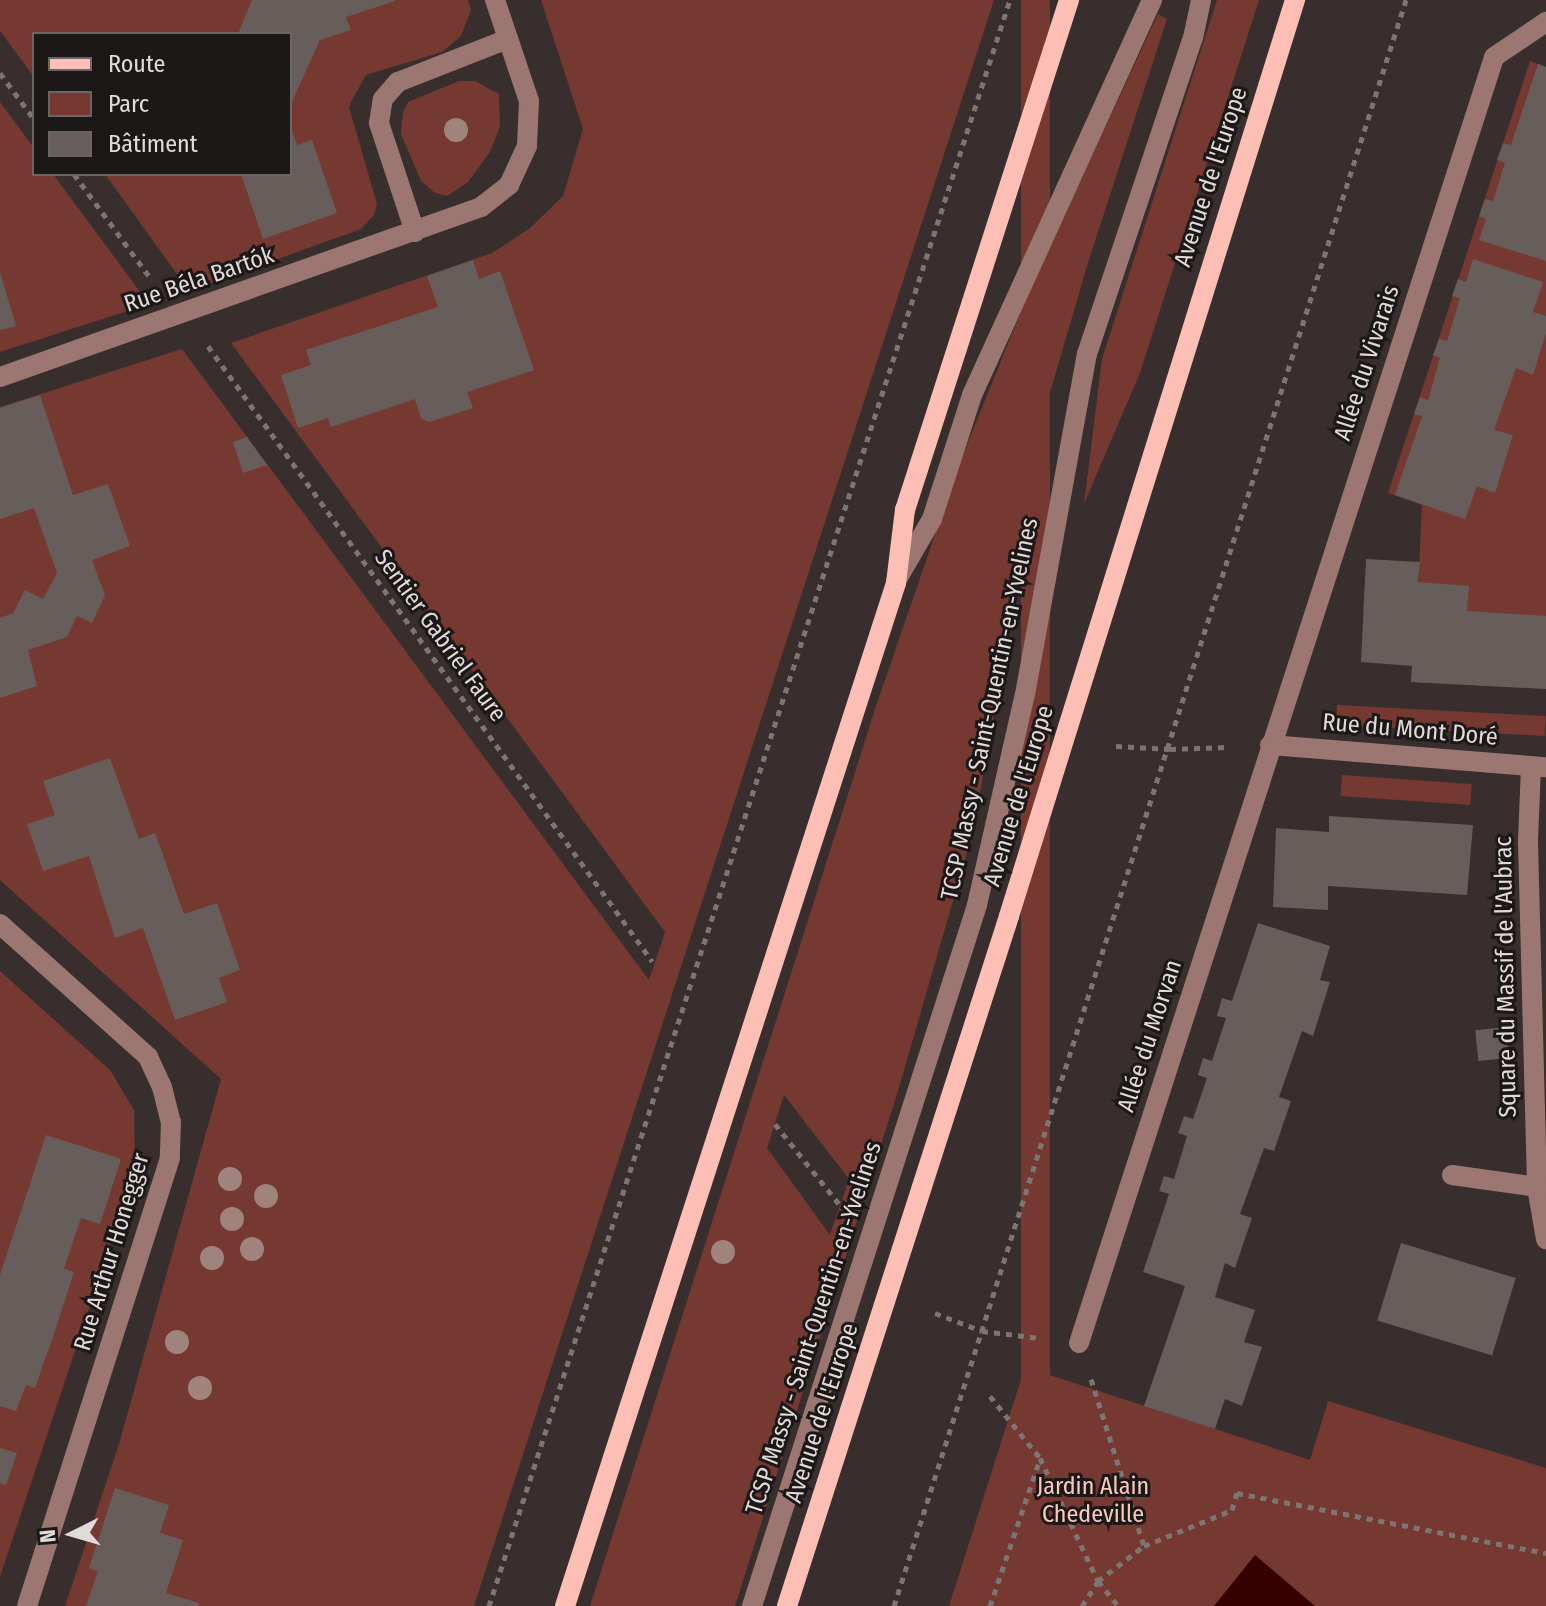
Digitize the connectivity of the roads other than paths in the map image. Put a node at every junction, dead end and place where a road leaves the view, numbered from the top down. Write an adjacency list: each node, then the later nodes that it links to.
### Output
1 (495, 0): 7 (street, Rue Béla Bartók)
2 (1069, 0): 10 (main road)
3 (1152, 0): 10 (street)
4 (1201, 0): 20 (street, TCSP Massy - Saint-Quentin-en-Yvelines)
5 (1295, 0): 21 (main road, Avenue de l'Europe)
6 (1546, 22): 11 (street, Allée du Vivarais)
7 (508, 39): 8 (street, Rue Béla Bartók); 8 (street)
8 (415, 232): 9 (street, Rue Béla Bartók)
9 (0, 377)
10 (896, 583): 19 (main road)
11 (1270, 745): 12 (street, Rue du Mont Doré); 17 (street, Allée du Morvan)
12 (1539, 767): 15 (street, Square du Massif de l'Aubrac)
13 (0, 924): 18 (street, Rue Arthur Honegger)
14 (1452, 1175): 15 (street)
15 (1537, 1187): 16 (street, Square du Massif de l'Aubrac)
16 (1546, 1239)
17 (1079, 1343)
18 (27, 1606)
19 (565, 1606)
20 (752, 1606)
21 (787, 1606)

